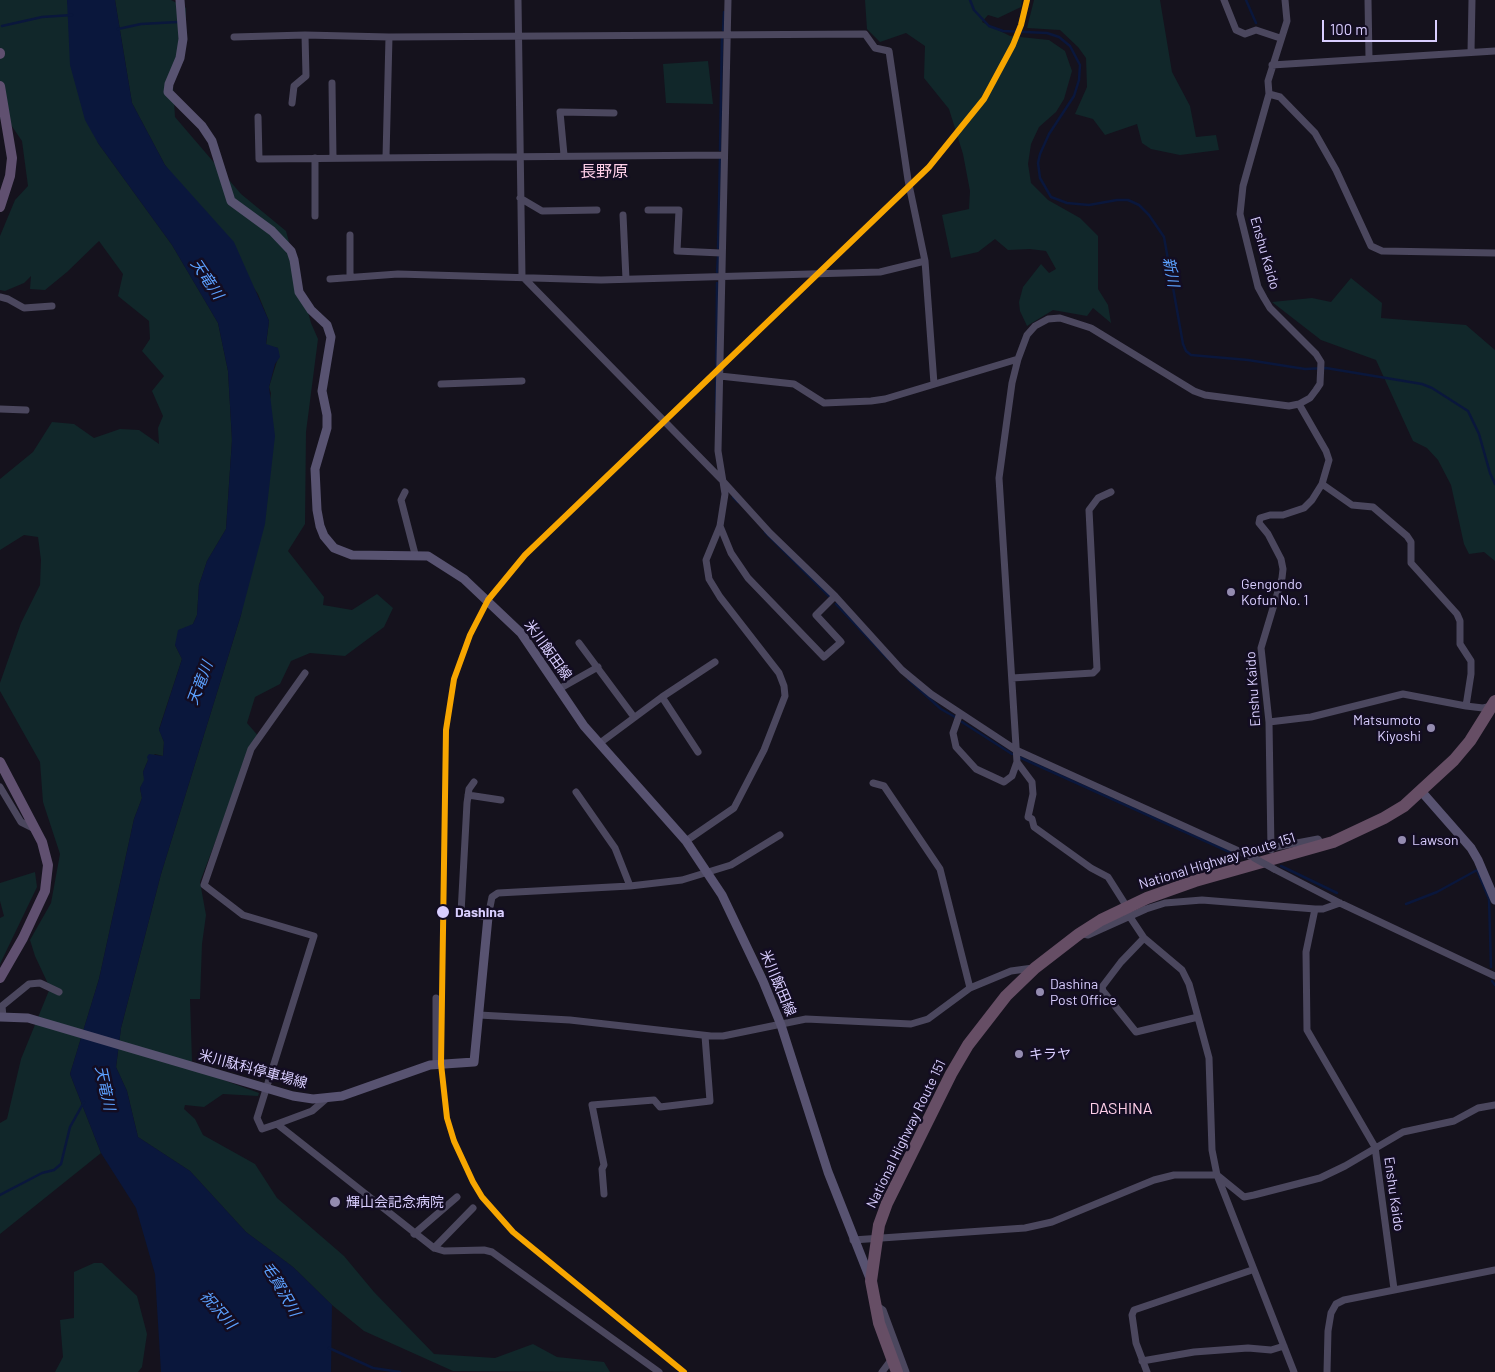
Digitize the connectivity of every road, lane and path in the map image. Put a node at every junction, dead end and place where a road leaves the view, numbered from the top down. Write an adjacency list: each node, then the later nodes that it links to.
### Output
1 (180, 0): 61 (main road, 米川飯田線)
2 (518, 0): 10 (street)
3 (728, 0): 9 (street)
4 (1224, 0): 13 (street)
5 (1285, 0): 13 (street, Enshu Kaido)
6 (1368, 0): 16 (street)
7 (1472, 0): 15 (street)
8 (305, 34): 11 (street); 12 (street); 21 (street)
9 (726, 34): 10 (street); 26 (street); 40 (street)
10 (519, 36): 12 (street); 27 (street)
11 (234, 37)
12 (389, 37): 28 (street)
13 (1280, 38): 17 (street, Enshu Kaido)
14 (1495, 51): 15 (street)
15 (1471, 52): 16 (street)
16 (1370, 58): 17 (street)
17 (1272, 65): 20 (street, Enshu Kaido)
18 (332, 83): 30 (street)
19 (0, 86): 24 (main road)
20 (1269, 94): 39 (street); 53 (street, Enshu Kaido)
21 (292, 103)
22 (614, 113): 25 (street)
23 (258, 117): 29 (street)
24 (4, 137): 32 (main road)
25 (564, 155): 26 (street); 27 (street)
26 (724, 155): 38 (street)
27 (520, 156): 28 (street); 31 (street)
28 (386, 157): 30 (street)
29 (315, 158): 30 (street); 36 (street)
30 (333, 158)
31 (520, 198): 33 (street); 41 (street)
32 (0, 207)
33 (597, 210)
34 (648, 210): 38 (street)
35 (623, 214): 45 (street)
36 (315, 216)
37 (350, 235): 43 (street)
38 (721, 253): 42 (street)
39 (1495, 254)
40 (925, 261): 42 (street); 52 (street)
41 (522, 276): 43 (street); 45 (street); 56 (street)
42 (721, 277): 45 (street); 49 (street)
43 (350, 278): 44 (street)
44 (330, 279)
45 (626, 279)
46 (0, 297): 47 (street)
47 (52, 306)
48 (1018, 359): 52 (street); 53 (street); 67 (street)
49 (720, 376): 52 (street); 56 (street)
50 (522, 381): 51 (street)
51 (441, 384)
52 (934, 384)
53 (1299, 404): 57 (street, Enshu Kaido)
54 (0, 409): 55 (street)
55 (26, 410)
56 (721, 479): 60 (street); 62 (street)
57 (1322, 484): 71 (street); 74 (street, Enshu Kaido)
58 (405, 492): 61 (street)
59 (1112, 492): 67 (street)
60 (720, 526): 62 (street); 89 (street)
61 (415, 554): 68 (main road, 米川飯田線)
62 (835, 596): 72 (street)
63 (578, 643): 65 (street)
64 (716, 662): 69 (street)
65 (598, 667): 68 (street); 73 (street)
66 (305, 673): 113 (street)
67 (1012, 678): 76 (street)
68 (559, 688): 75 (main road, 米川飯田線)
69 (662, 697): 73 (street); 77 (street)
70 (1494, 704): 71 (street); 83 (highway, National Highway Route 151)
71 (1466, 706): 74 (street)
72 (960, 713): 76 (street); 79 (street)
73 (634, 717): 75 (street)
74 (1269, 722): 91 (street, Enshu Kaido)
75 (600, 743): 89 (main road, 米川飯田線)
76 (1016, 750): 79 (street); 92 (street)
77 (698, 752)
78 (0, 762): 87 (main road)
79 (1017, 762): 98 (street)
80 (474, 782): 85 (street)
81 (873, 783): 104 (street)
82 (0, 787): 87 (street)
83 (1421, 791): 90 (highway, National Highway Route 151); 95 (main road)
84 (576, 792): 94 (street)
85 (468, 795): 86 (street); 99 (street)
86 (501, 800)
87 (33, 828): 103 (main road)
88 (780, 835): 93 (street)
89 (686, 841): 93 (main road, 米川飯田線)
90 (1322, 845): 91 (street); 98 (highway, National Highway Route 151)
91 (1271, 850): 92 (street)
92 (1243, 853): 96 (street, bridge)
93 (708, 873): 94 (street); 110 (main road, 米川飯田線)
94 (630, 886): 99 (street)
95 (1495, 900)
96 (1340, 903): 97 (street); 102 (street)
97 (1315, 909): 98 (street); 117 (street, Enshu Kaido)
98 (1126, 911): 100 (street); 101 (highway, National Highway Route 151)
99 (488, 917): 107 (main road, 米川駄科停車場線)
100 (1144, 938): 109 (street); 109 (street)
101 (1035, 968): 104 (street); 123 (highway, National Highway Route 151)
102 (1495, 976)
103 (0, 978)
104 (970, 988): 110 (street)
105 (59, 992): 108 (street)
106 (436, 998): 112 (street)
107 (479, 1015): 111 (street); 112 (main road, 米川駄科停車場線)
108 (1, 1017): 113 (main road, 米川駄科停車場線)
109 (1198, 1017): 118 (street)
110 (781, 1025): 111 (street); 124 (main road, 米川飯田線)
111 (706, 1036): 119 (street)
112 (436, 1064): 114 (main road, 米川駄科停車場線)
113 (266, 1088): 114 (main road, 米川駄科停車場線); 116 (street)
114 (327, 1098): 116 (street)
115 (1495, 1105): 117 (street)
116 (277, 1124): 122 (street)
117 (1375, 1147): 118 (street); 129 (street, Enshu Kaido)
118 (1217, 1175): 123 (street); 126 (street)
119 (604, 1194)
120 (457, 1197): 122 (street)
121 (473, 1208): 125 (street)
122 (414, 1234): 125 (street)
123 (875, 1237): 124 (street); 128 (highway, National Highway Route 151)
124 (853, 1240): 128 (main road, 米川飯田線)
125 (434, 1248): 134 (street)
126 (1252, 1270): 131 (street); 133 (street)
127 (1495, 1270): 129 (street)
128 (871, 1281): 130 (highway, National Highway Route 151)
129 (1394, 1289): 140 (street)
130 (874, 1304): 132 (highway, National Highway Route 151); 137 (street)
131 (1284, 1346): 133 (street); 139 (street)
132 (891, 1360): 135 (street); 136 (highway, National Highway Route 151)
133 (1142, 1361): 138 (street)
134 (659, 1372)
135 (882, 1372)
136 (897, 1372)
137 (906, 1372)
138 (1147, 1372)
139 (1294, 1372)
140 (1326, 1372)

